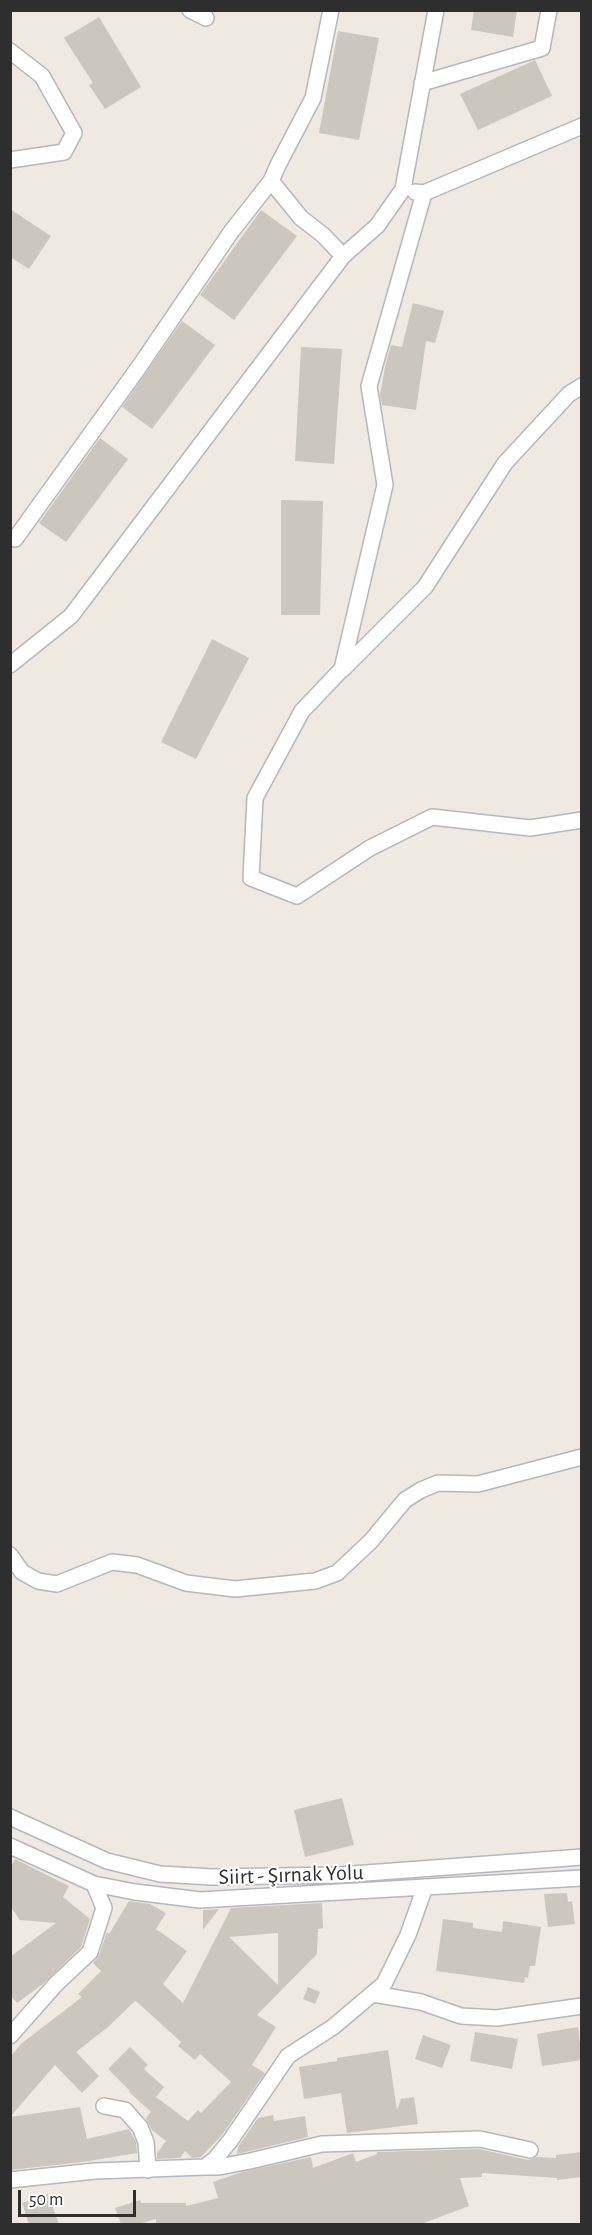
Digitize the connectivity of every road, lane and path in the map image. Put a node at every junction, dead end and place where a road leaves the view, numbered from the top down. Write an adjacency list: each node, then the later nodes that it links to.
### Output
1 (190, 10): 5 (street)
2 (331, 10): 10 (street)
3 (436, 10): 7 (street)
4 (549, 10): 7 (street)
5 (206, 18)
6 (10, 51): 9 (street)
7 (423, 83): 11 (street)
8 (582, 126): 12 (street)
9 (10, 160)
10 (271, 181): 13 (street); 15 (street)
11 (403, 189): 12 (street); 13 (street)
12 (424, 193): 17 (street)
13 (343, 256): 16 (street)
14 (582, 386): 17 (street)
15 (15, 539)
16 (10, 666)
17 (342, 669): 18 (street)
18 (582, 820)
19 (582, 1457): 20 (street)
20 (10, 1555)
21 (10, 1817): 23 (street, Siirt - Şırnak Yolu)
22 (10, 1846): 25 (street, Siirt - Şırnak Yolu)
23 (582, 1857)
24 (582, 1878): 26 (street, Siirt - Şırnak Yolu)
25 (94, 1884): 26 (street, Siirt - Şırnak Yolu); 29 (street)
26 (425, 1887): 27 (street)
27 (373, 1994): 28 (street); 32 (street)
28 (582, 2006)
29 (10, 2036)
30 (104, 2106): 33 (street)
31 (530, 2150): 32 (street)
32 (205, 2168): 33 (street)
33 (147, 2170): 34 (street)
34 (10, 2180)

